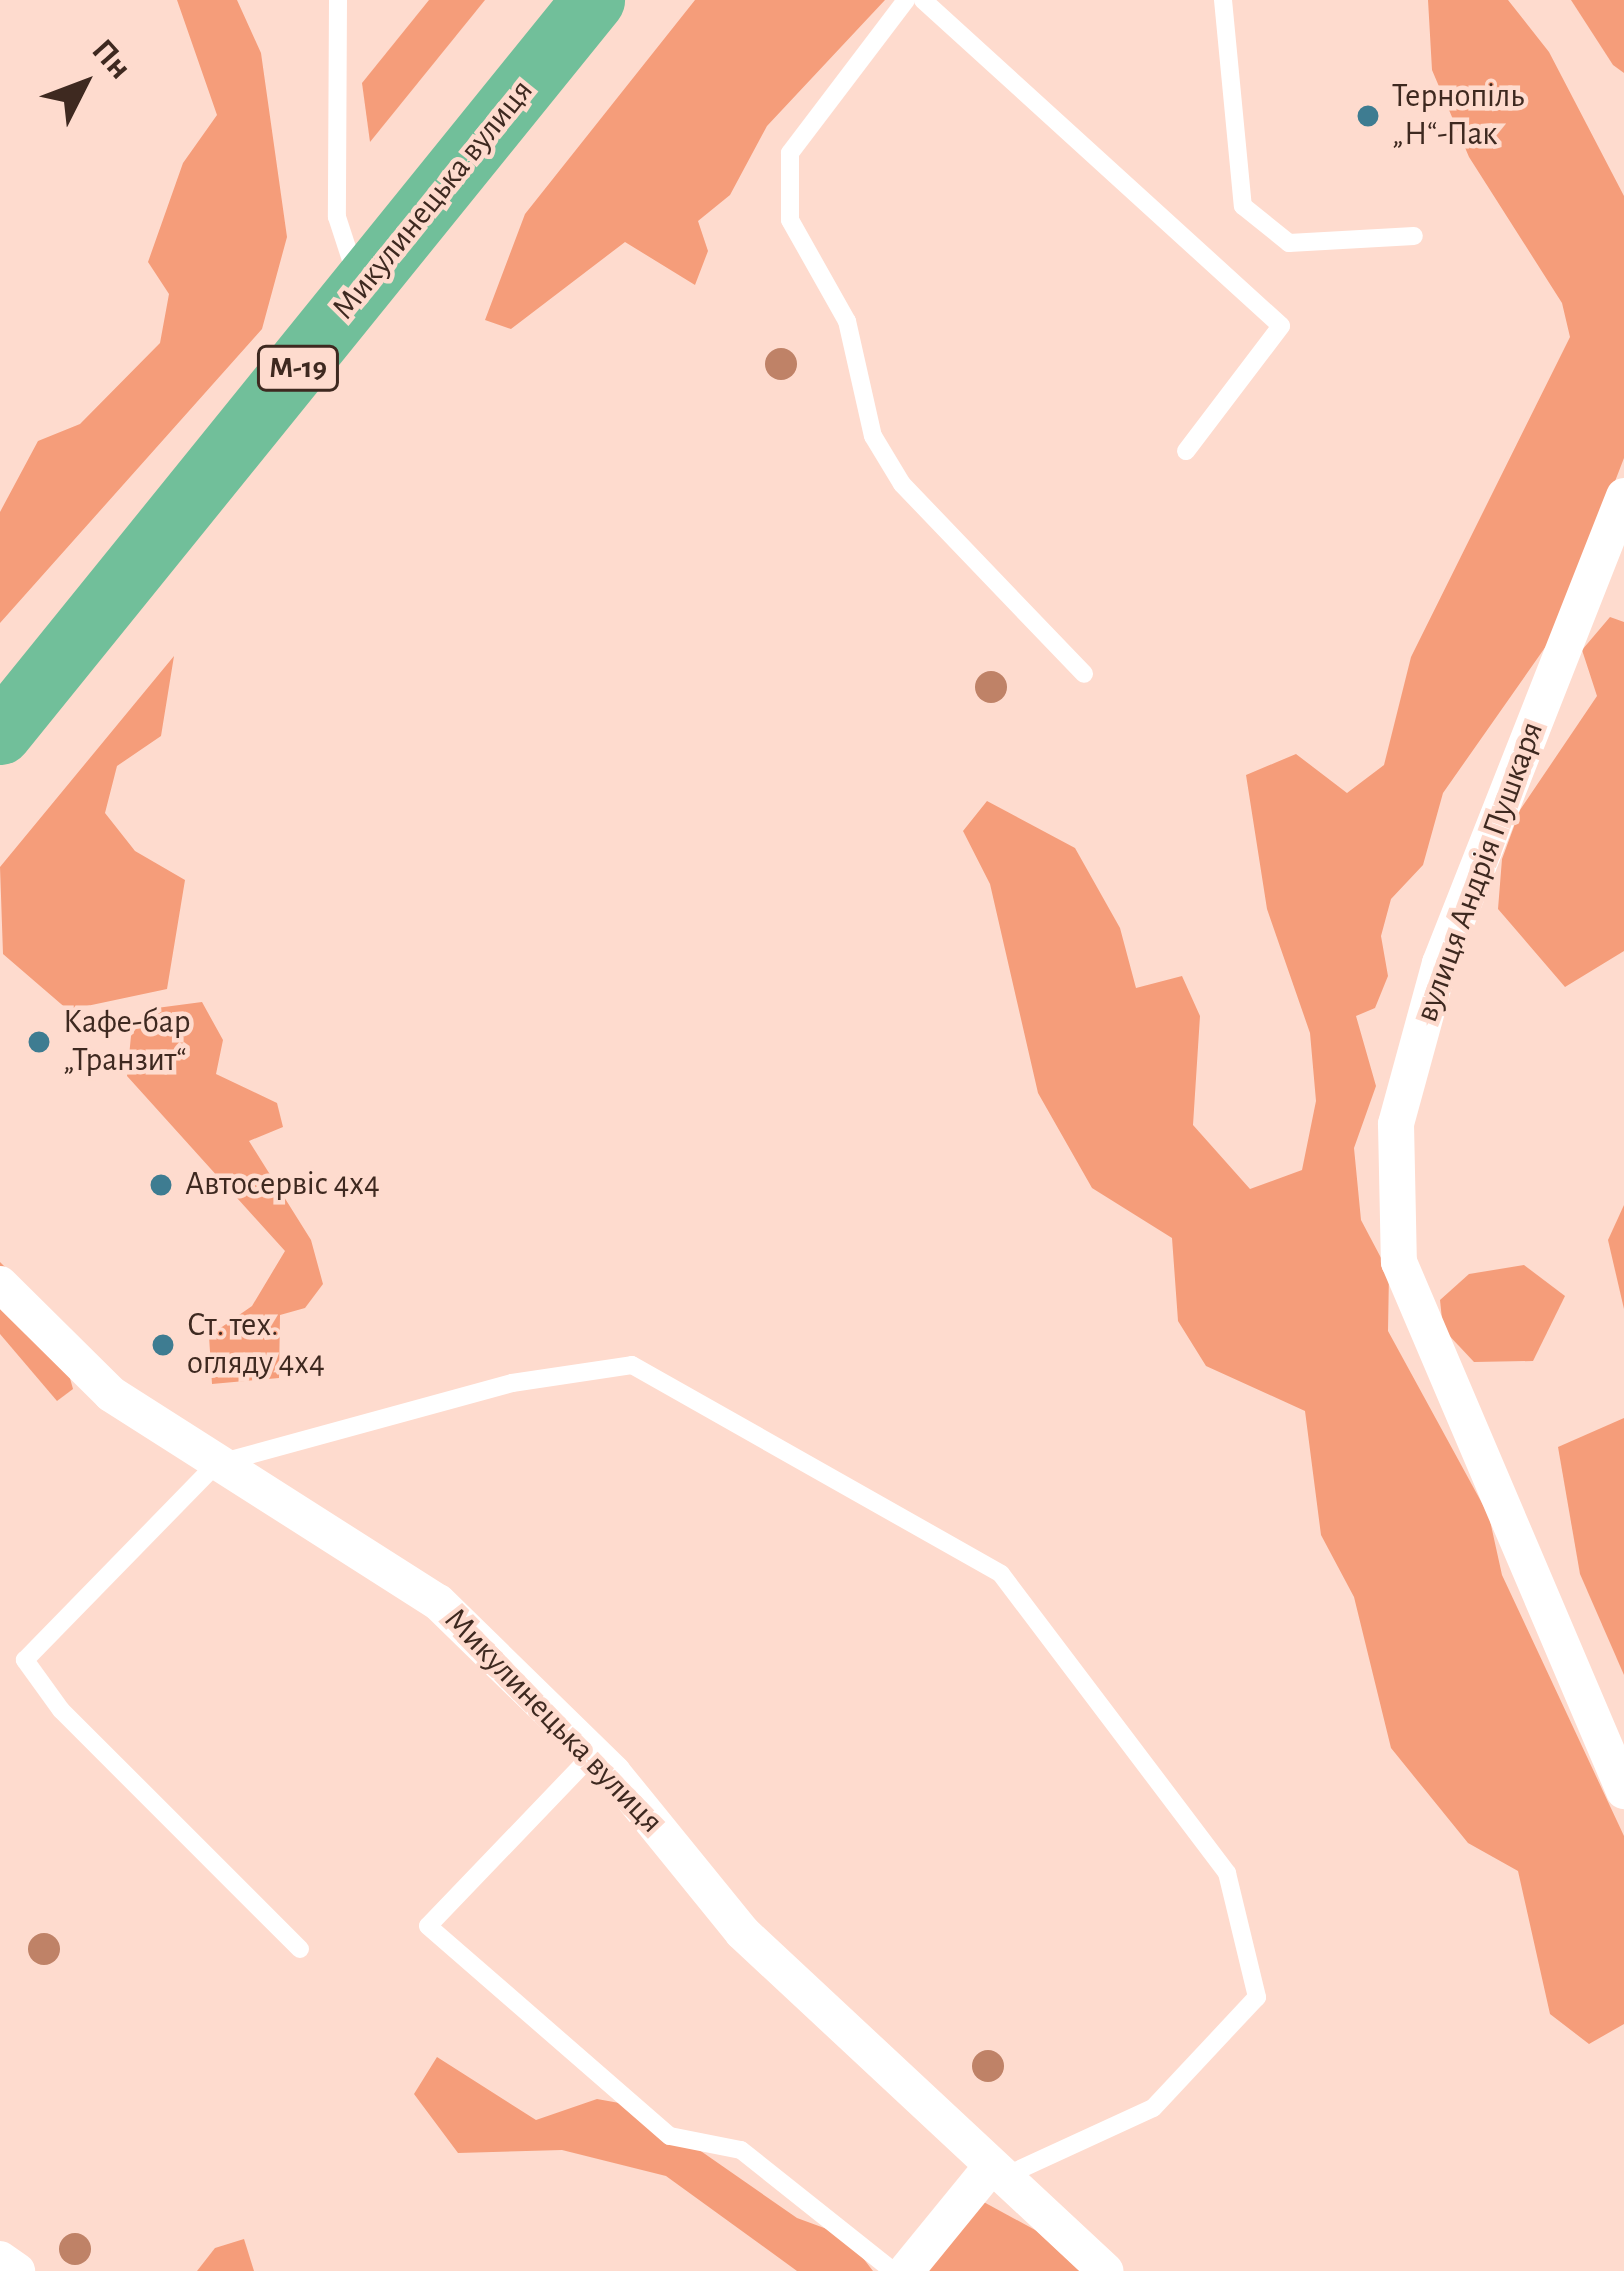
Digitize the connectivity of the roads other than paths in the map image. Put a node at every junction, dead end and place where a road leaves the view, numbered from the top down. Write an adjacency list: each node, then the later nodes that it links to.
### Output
1 (338, 0): 7 (lane)
2 (593, 0): 7 (highway, Микулинецька вулиця / М-19)
3 (906, 0): 10 (lane)
4 (923, 0): 8 (lane)
5 (1223, 0): 6 (lane)
6 (1414, 236)
7 (361, 290): 11 (highway, Микулинецька вулиця / М-19)
8 (1186, 451)
9 (1624, 496): 15 (street, вулиця Андрія Пушкаря)
10 (1084, 674)
11 (0, 734)
12 (0, 1284): 13 (street, Микулинецька вулиця)
13 (216, 1464): 14 (street, Микулинецька вулиця); 16 (lane); 17 (lane)
14 (593, 1754): 17 (street, Микулинецька вулиця); 20 (lane)
15 (1624, 1791)
16 (300, 1949)
17 (995, 2173): 21 (street); 22 (street, Микулинецька вулиця)
18 (0, 2259): 19 (street)
19 (17, 2271)
20 (893, 2271)
21 (906, 2271)
22 (1106, 2271)

